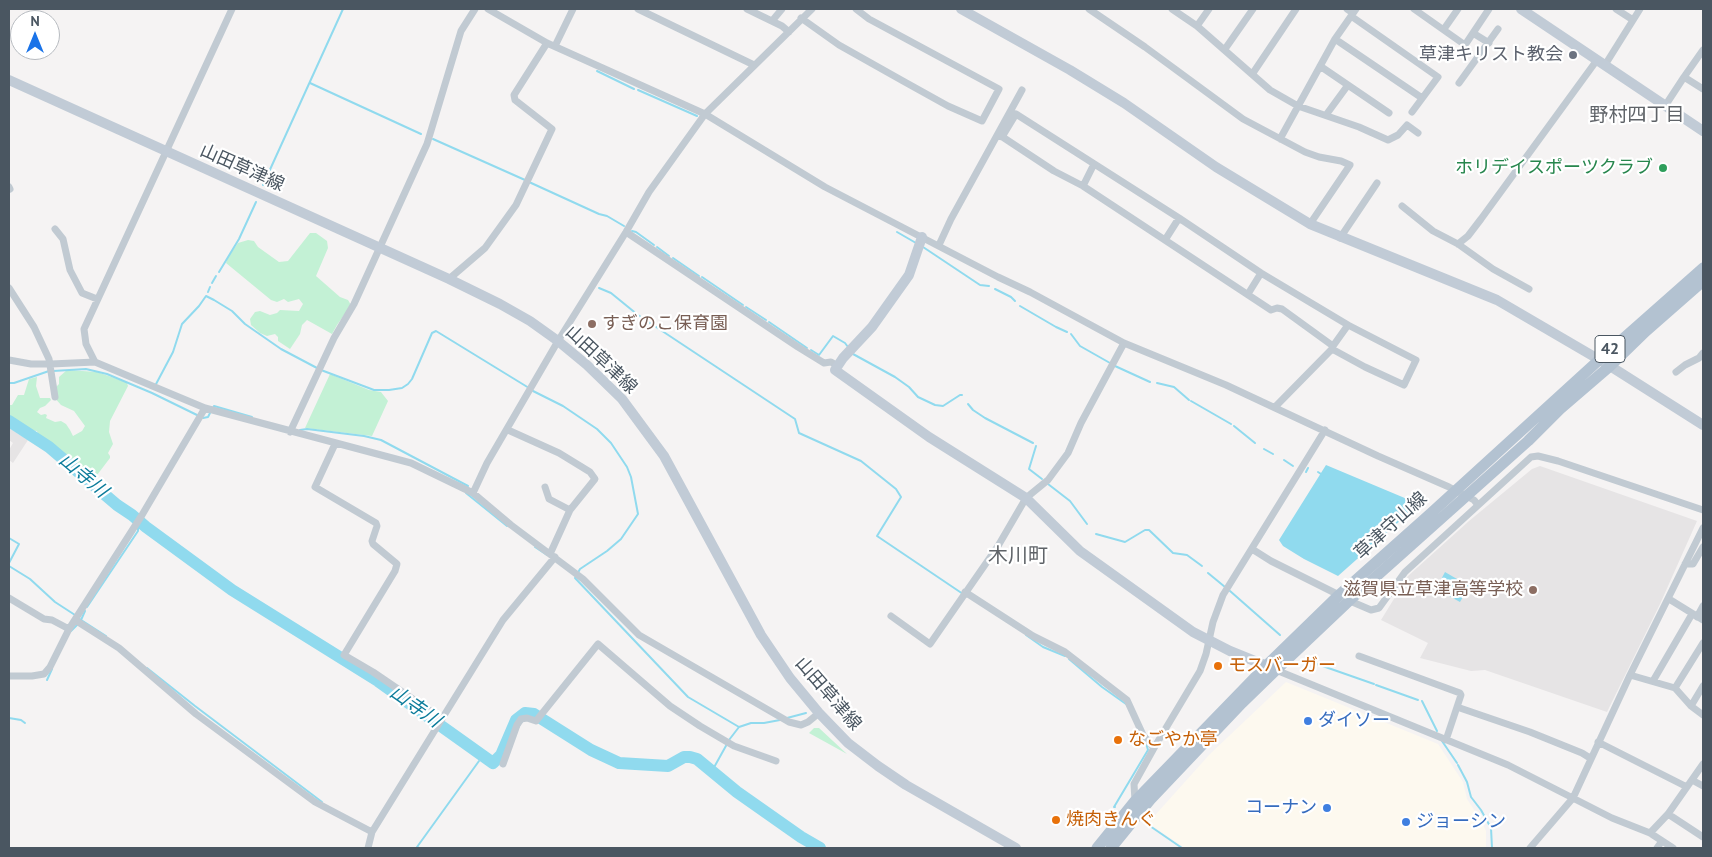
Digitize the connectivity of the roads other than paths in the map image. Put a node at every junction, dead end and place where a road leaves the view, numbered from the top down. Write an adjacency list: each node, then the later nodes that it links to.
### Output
1 (232, 9): 59 (street)
2 (475, 9): 73 (street)
3 (488, 9): 33 (street)
4 (574, 9): 35 (street)
5 (638, 9): 39 (street)
6 (747, 9): 26 (street)
7 (782, 9): 26 (street)
8 (812, 9): 24 (street)
9 (856, 9): 24 (street)
10 (961, 9): 65 (street)
11 (1089, 9): 58 (street)
12 (1172, 9): 27 (street)
13 (1209, 9): 27 (street)
14 (1253, 9): 36 (street)
15 (1296, 9): 41 (street)
16 (1414, 9): 22 (street)
17 (1458, 9): 29 (street)
18 (1489, 9): 31 (street)
19 (1521, 9): 38 (street)
20 (1616, 9): 25 (street)
21 (1640, 9): 25 (street)
22 (1422, 11): 29 (street)
23 (1352, 12): 32 (street); 48 (street)
24 (801, 18): 30 (street)
25 (1633, 20): 38 (street)
26 (772, 21): 30 (street)
27 (1197, 26): 36 (street)
28 (1498, 28): 34 (street)
29 (1444, 29): 31 (street)
30 (789, 32): 39 (street)
31 (1473, 33): 34 (street)
32 (1335, 39): 40 (street); 48 (street)
33 (547, 43): 35 (street); 76 (street)
34 (1489, 43): 44 (street)
35 (555, 46): 53 (street)
36 (1225, 49): 41 (street)
37 (1703, 50): 42 (street)
38 (1601, 62): 50 (street); 71 (street)
39 (754, 65): 53 (street)
40 (1320, 66): 45 (street); 49 (street)
41 (1253, 73): 49 (street)
42 (1684, 77): 46 (street); 50 (street)
43 (9, 80): 59 (street, 山田草津線)
44 (1459, 83)
45 (1348, 85): 52 (street); 54 (street)
46 (1703, 89)
47 (1022, 90): 57 (street)
48 (1422, 98): 51 (street)
49 (1298, 106): 54 (street); 58 (street)
50 (1665, 106): 55 (street)
51 (1412, 112)
52 (1389, 113)
53 (705, 114): 67 (street); 68 (street)
54 (1326, 115): 56 (street)
55 (1703, 131)
56 (1418, 133)
57 (1000, 135): 60 (street); 62 (street); 72 (street)
58 (1280, 139): 65 (street)
59 (166, 152): 73 (street, 山田草津線); 81 (street)
60 (1094, 164): 62 (street); 64 (street)
61 (1377, 183): 69 (street)
62 (1082, 186): 70 (street)
63 (1402, 206): 71 (street)
64 (1179, 218): 70 (street); 75 (street)
65 (1310, 224): 69 (street)
66 (55, 229): 81 (street)
67 (626, 232): 83 (street); 91 (street)
68 (922, 238): 72 (street); 91 (street)
69 (1340, 238): 88 (street)
70 (1165, 240): 80 (street)
71 (1458, 244): 79 (street)
72 (939, 245): 84 (street)
73 (380, 247): 76 (street, 山田草津線); 100 (street)
74 (1703, 268): 88 (main road, 草津守山線 / 42)
75 (1261, 273): 80 (street); 82 (street)
76 (449, 279): 83 (street, 山田草津線)
77 (1703, 282): 92 (main road, 草津守山線 / 42)
78 (9, 288): 90 (street)
79 (1529, 288)
80 (1248, 294): 85 (street)
81 (96, 299): 89 (street)
82 (1348, 326): 85 (street); 85 (street)
83 (558, 340): 98 (street); 135 (street, 山田草津線)
84 (1124, 343): 95 (street); 105 (street)
85 (1332, 347): 95 (street)
86 (1703, 353): 93 (street)
87 (9, 360): 90 (street)
88 (1599, 360): 92 (street); 101 (main road, 草津守山線 / 42)
89 (95, 362): 90 (street); 96 (street)
90 (51, 364): 94 (street)
91 (838, 366): 105 (street)
92 (1610, 366): 97 (street); 101 (main road, 草津守山線 / 42)
93 (1676, 372)
94 (55, 397)
95 (1275, 407): 99 (street)
96 (205, 408): 100 (street); 122 (street)
97 (1703, 425)
98 (508, 430): 104 (street); 107 (street)
99 (1324, 430): 106 (street); 111 (street)
100 (290, 432): 102 (street)
101 (1524, 437): 115 (main road, 草津守山線 / 42); 118 (main road, 草津守山線 / 42)
102 (334, 444): 104 (street); 137 (street)
103 (545, 488): 107 (street)
104 (473, 493): 112 (street)
105 (1026, 498): 114 (street); 124 (street)
106 (1478, 505): 108 (street); 118 (street)
107 (570, 510): 112 (street)
108 (1703, 510)
109 (1703, 528): 113 (street)
110 (1703, 547): 113 (street)
111 (1252, 549): 115 (street); 124 (street)
112 (552, 556): 135 (street); 137 (street)
113 (1685, 564): 117 (street)
114 (965, 592): 120 (street); 140 (street)
115 (1339, 595): 127 (main road, 草津守山線 / 42)
116 (9, 598): 123 (street)
117 (1669, 599): 121 (street); 128 (street)
118 (1351, 600): 127 (main road, 草津守山線 / 42)
119 (1703, 606): 121 (street)
120 (891, 616)
121 (1697, 617): 130 (street)
122 (75, 620): 123 (street); 151 (street)
123 (69, 629): 129 (street)
124 (1208, 640): 127 (street); 140 (street)
125 (1703, 643): 132 (street)
126 (1359, 656): 134 (street)
127 (1271, 668): 138 (street); 149 (main road, 草津守山線 / 42); 158 (main road, 草津守山線 / 42)
128 (1630, 675): 130 (street); 139 (street)
129 (9, 676)
130 (1654, 681): 132 (street)
131 (1703, 686): 133 (street)
132 (1675, 688): 133 (street)
133 (1691, 706): 136 (street)
134 (1457, 708): 138 (street); 141 (street)
135 (819, 713): 156 (street, 山田草津線)
136 (1703, 715)
137 (442, 719): 151 (street)
138 (1446, 740): 148 (street)
139 (1598, 742): 141 (street); 147 (street)
140 (1154, 748): 149 (street)
141 (1590, 758): 148 (street)
142 (776, 761): 143 (street)
143 (503, 764)
144 (1703, 764): 145 (street)
145 (1692, 780): 146 (street); 147 (street)
146 (1703, 786)
147 (1687, 787): 150 (street)
148 (1573, 798): 152 (street); 159 (street)
149 (1136, 801): 157 (main road, 草津守山線 / 42)
150 (1668, 814): 152 (street); 153 (street)
151 (372, 832): 155 (street)
152 (1650, 833): 154 (street)
153 (1703, 837)
154 (1662, 841): 160 (street); 161 (street)
155 (368, 848)
156 (1016, 848)
157 (1097, 848)
158 (1111, 848)
159 (1530, 848)
160 (1657, 848)
161 (1673, 848)

